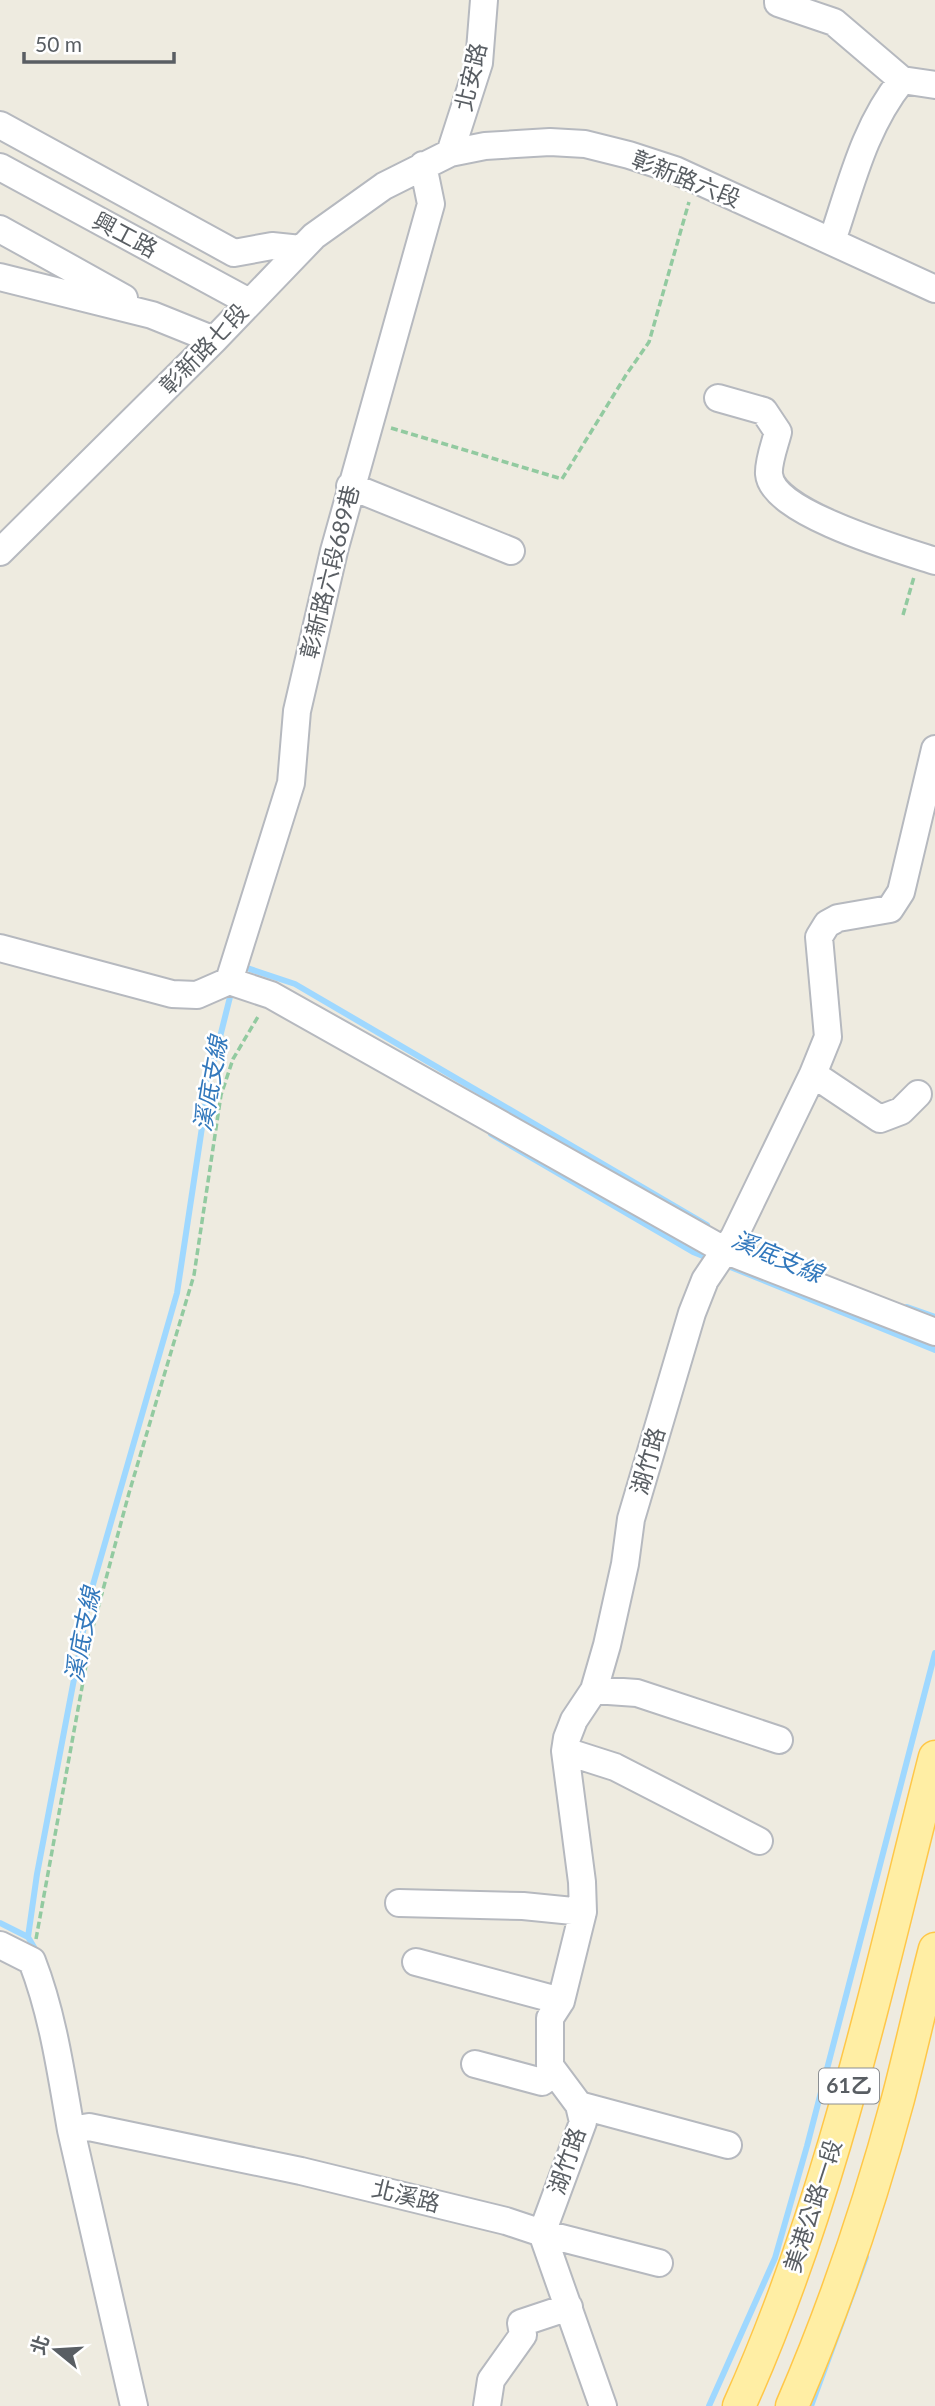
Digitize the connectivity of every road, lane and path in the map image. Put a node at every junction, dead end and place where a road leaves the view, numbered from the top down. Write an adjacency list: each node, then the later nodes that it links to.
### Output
1 (484, 0): 6 (street, 北安路)
2 (778, 0): 3 (street)
3 (902, 80): 4 (street); 11 (street)
4 (935, 85)
5 (0, 125): 12 (street)
6 (450, 153): 7 (street, 彰新路六段); 9 (street, 彰新路六段)
7 (423, 165): 12 (street, 彰新路七段); 19 (street, 彰新路六段689巷)
8 (0, 167): 15 (street, 興工路)
9 (695, 180): 11 (street, 彰新路六段); 19 (path)
10 (0, 229): 16 (street)
11 (832, 241): 14 (street, 彰新路六段)
12 (301, 248): 15 (street, 彰新路七段)
13 (0, 277): 16 (street)
14 (935, 289)
15 (249, 302): 17 (street, 彰新路七段)
16 (152, 314): 17 (street)
17 (214, 340): 21 (street, 彰新路七段)
18 (718, 398): 24 (street)
19 (369, 421): 20 (street, 彰新路六段689巷)
20 (350, 486): 22 (street); 28 (street, 彰新路六段689巷)
21 (13, 524): 23 (street, 彰新路七段)
22 (511, 551)
23 (0, 552)
24 (927, 559): 25 (path)
25 (903, 615)
26 (935, 749): 30 (street, 湖竹路)
27 (0, 948): 28 (street)
28 (229, 981): 29 (street)
29 (271, 995): 32 (street); 43 (path)
30 (813, 1074): 31 (street); 32 (street, 湖竹路)
31 (918, 1094)
32 (724, 1250): 33 (street); 34 (street, 湖竹路)
33 (935, 1332)
34 (594, 1690): 35 (street); 36 (street, 湖竹路)
35 (779, 1740)
36 (565, 1751): 38 (street); 40 (street, 湖竹路)
37 (935, 1757): 57 (main road, 美港公路一段 / 61乙)
38 (759, 1841)
39 (399, 1903): 40 (street)
40 (583, 1912): 45 (street, 湖竹路)
41 (0, 1945): 43 (street)
42 (935, 1949): 58 (main road, 61乙)
43 (32, 1961): 49 (street)
44 (415, 1962): 45 (street)
45 (561, 2001): 47 (street, 湖竹路)
46 (475, 2064): 47 (street)
47 (554, 2073): 48 (street, 湖竹路)
48 (579, 2105): 50 (street); 51 (street, 湖竹路)
49 (80, 2128): 51 (street, 北溪路); 54 (street)
50 (728, 2144)
51 (542, 2233): 52 (street, 北溪路); 53 (street)
52 (659, 2263)
53 (569, 2307): 55 (street); 56 (street)
54 (134, 2406)
55 (488, 2406)
56 (603, 2406)
57 (739, 2406)
58 (792, 2406)

